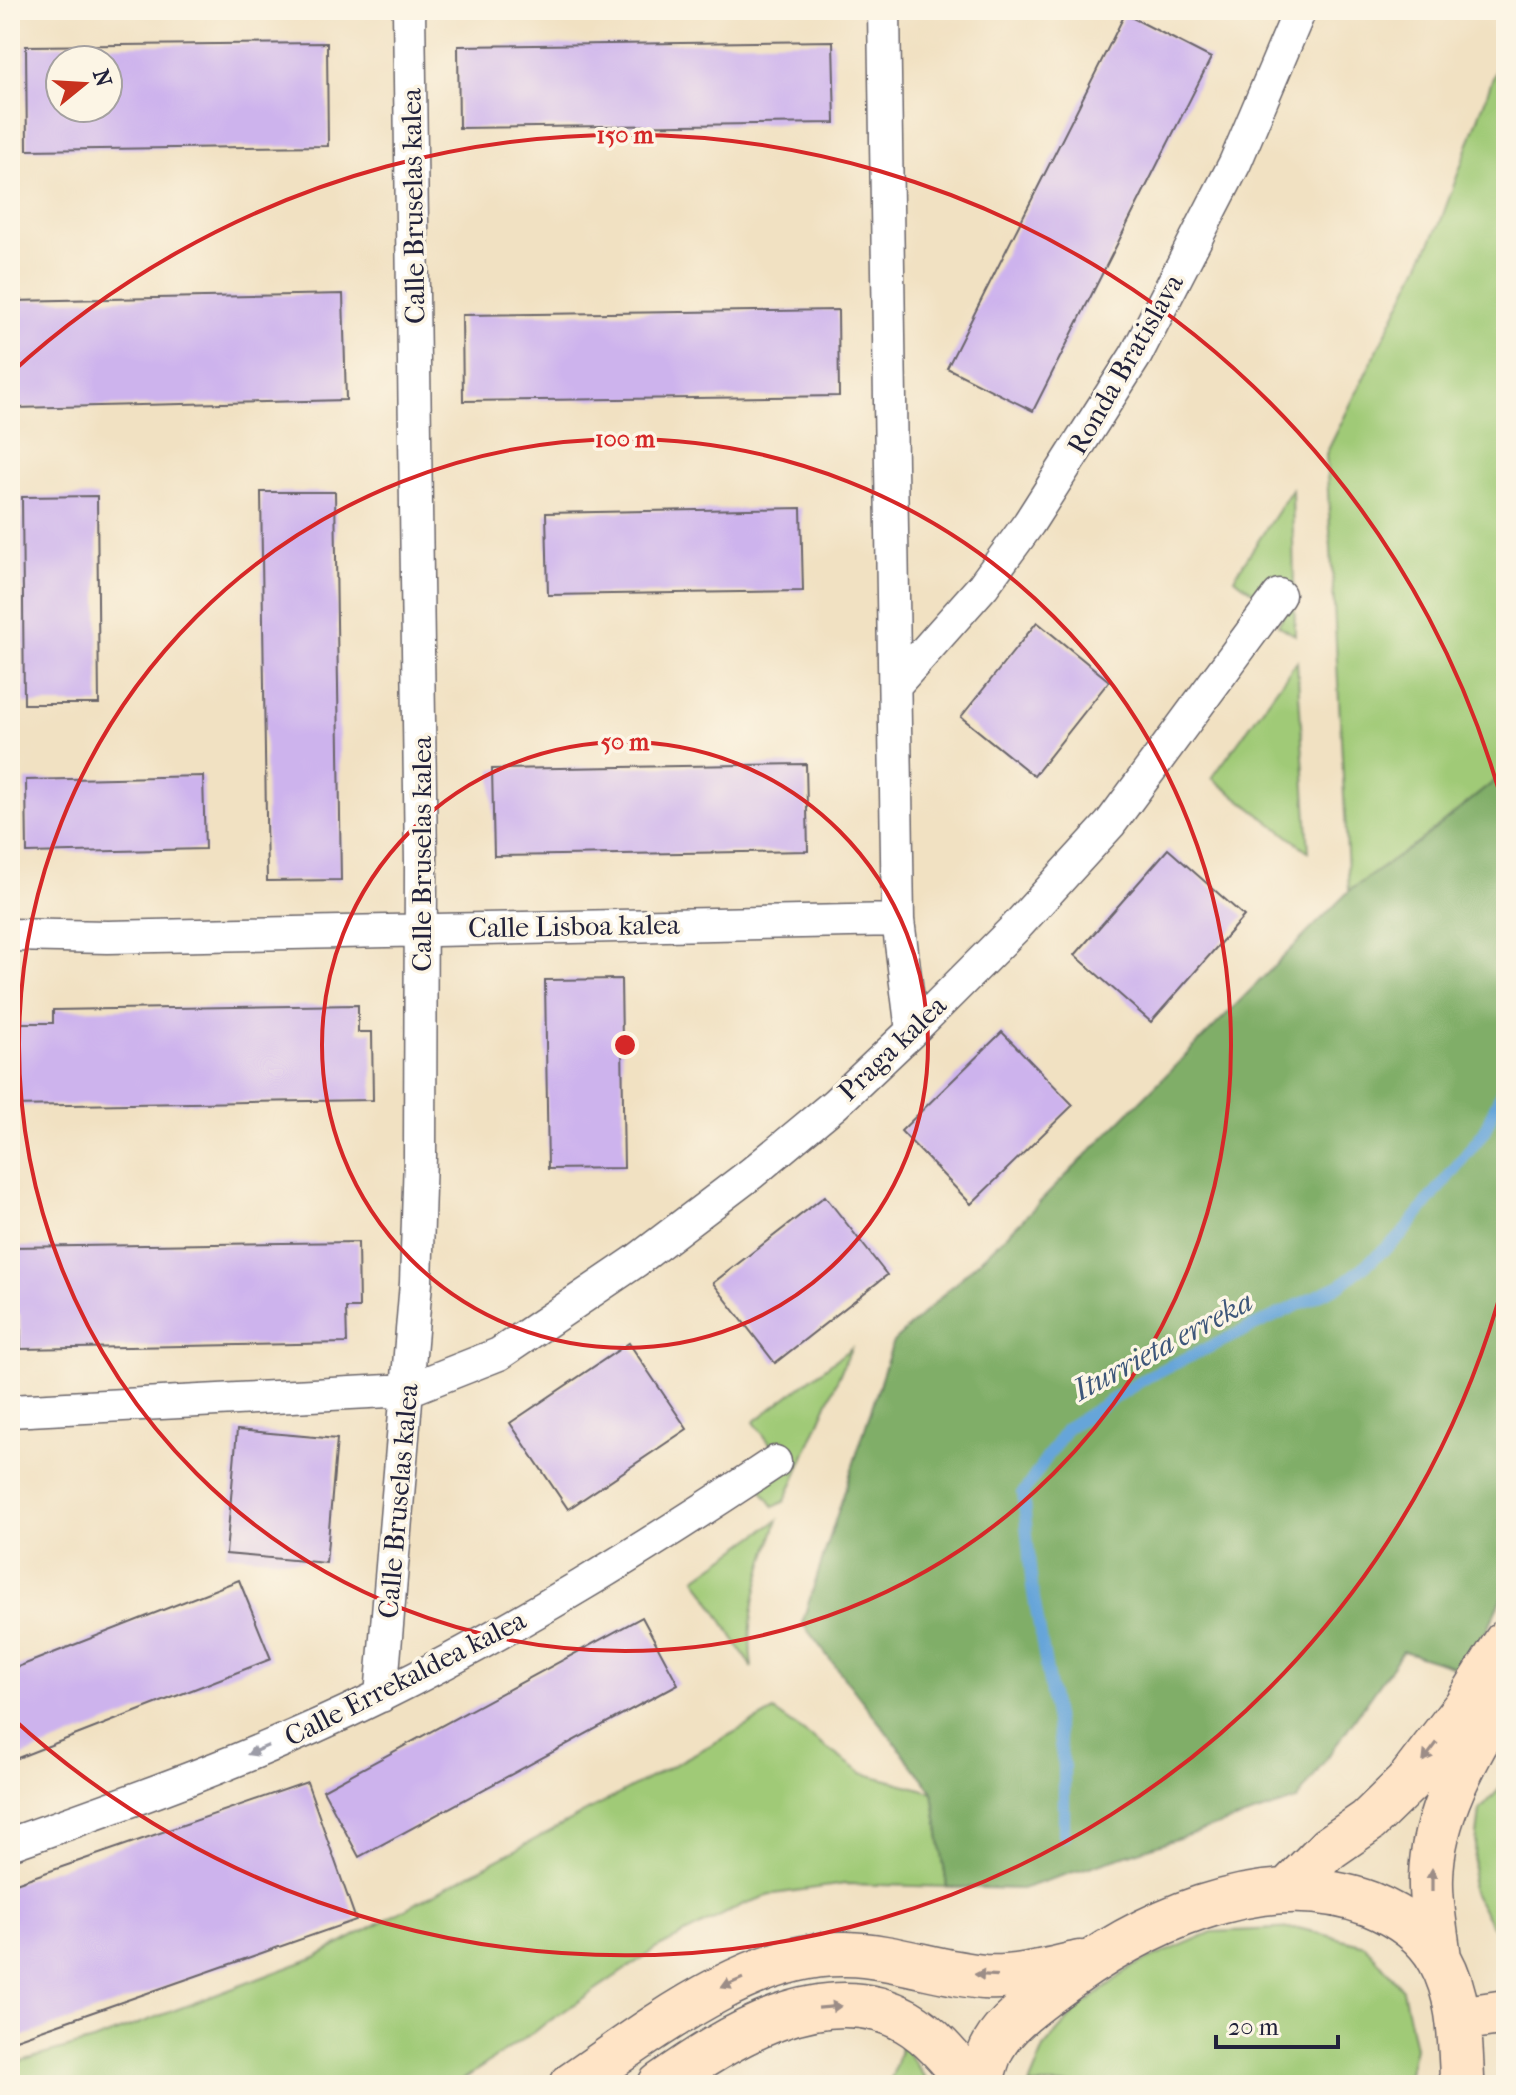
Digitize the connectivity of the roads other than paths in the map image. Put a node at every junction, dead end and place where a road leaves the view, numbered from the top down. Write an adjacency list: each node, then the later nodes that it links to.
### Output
1 (409, 10): 7 (street, Calle Bruselas kalea)
2 (884, 10): 5 (street)
3 (1300, 10): 5 (street, Ronda Bratislava)
4 (1279, 595): 9 (street, Praga kalea)
5 (896, 684): 6 (street)
6 (898, 920): 7 (street, Calle Lisboa kalea); 9 (street)
7 (422, 930): 8 (street, Calle Lisboa kalea); 10 (street, Calle Bruselas kalea)
8 (10, 935)
9 (912, 1031): 10 (street, Praga kalea)
10 (408, 1390): 11 (street, Praga kalea); 15 (street, Calle Bruselas kalea)
11 (10, 1411)
12 (775, 1462): 15 (street, Calle Errekaldea kalea)
13 (1506, 1642): 17 (main road, one-way to 17)
14 (1506, 1690): 18 (main road, one-way to 14)
15 (381, 1696): 16 (street, Calle Errekaldea kalea, one-way to 16)
16 (10, 1844)
17 (1288, 1890): 18 (main road); 19 (main road)
18 (1439, 1958): 21 (main road)
19 (1090, 1961): 22 (main road, one-way to 22); 25 (main road)
20 (1506, 2012): 21 (main road)
21 (1459, 2019): 26 (main road)
22 (572, 2085)
23 (660, 2085): 24 (main road, one-way to 24)
24 (972, 2085)
25 (980, 2085)
26 (1459, 2085)

